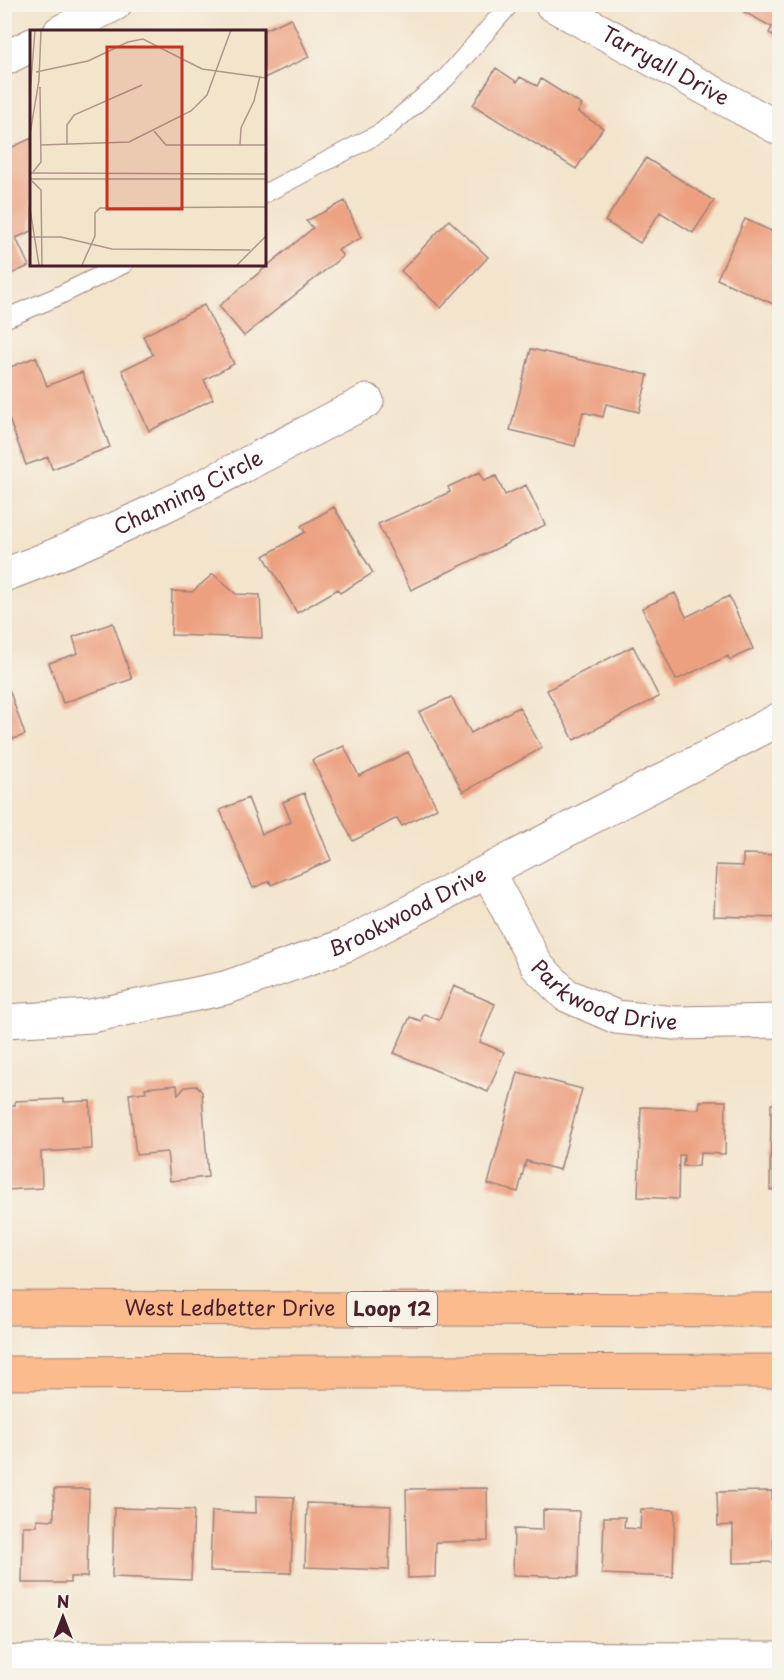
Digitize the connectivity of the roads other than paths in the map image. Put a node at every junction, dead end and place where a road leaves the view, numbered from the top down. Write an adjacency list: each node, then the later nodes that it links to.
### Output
1 (115, 4): 4 (street)
2 (510, 4): 8 (lane)
3 (551, 4): 7 (street, Tarryall Drive)
4 (64, 30)
5 (30, 46): 6 (street)
6 (4, 59)
7 (780, 129)
8 (266, 193)
9 (120, 266): 10 (lane)
10 (4, 319)
11 (368, 401): 12 (street, Channing Circle)
12 (4, 574)
13 (780, 719): 14 (street, Brookwood Drive)
14 (488, 872): 15 (street, Brookwood Drive); 16 (street, Parkwood Drive)
15 (4, 1021)
16 (780, 1021)
17 (4, 1308): 18 (main road, West Ledbetter Drive / Loop 12)
18 (780, 1310)
19 (780, 1371): 20 (main road)
20 (4, 1373)
21 (780, 1659): 22 (street)
22 (4, 1663)

